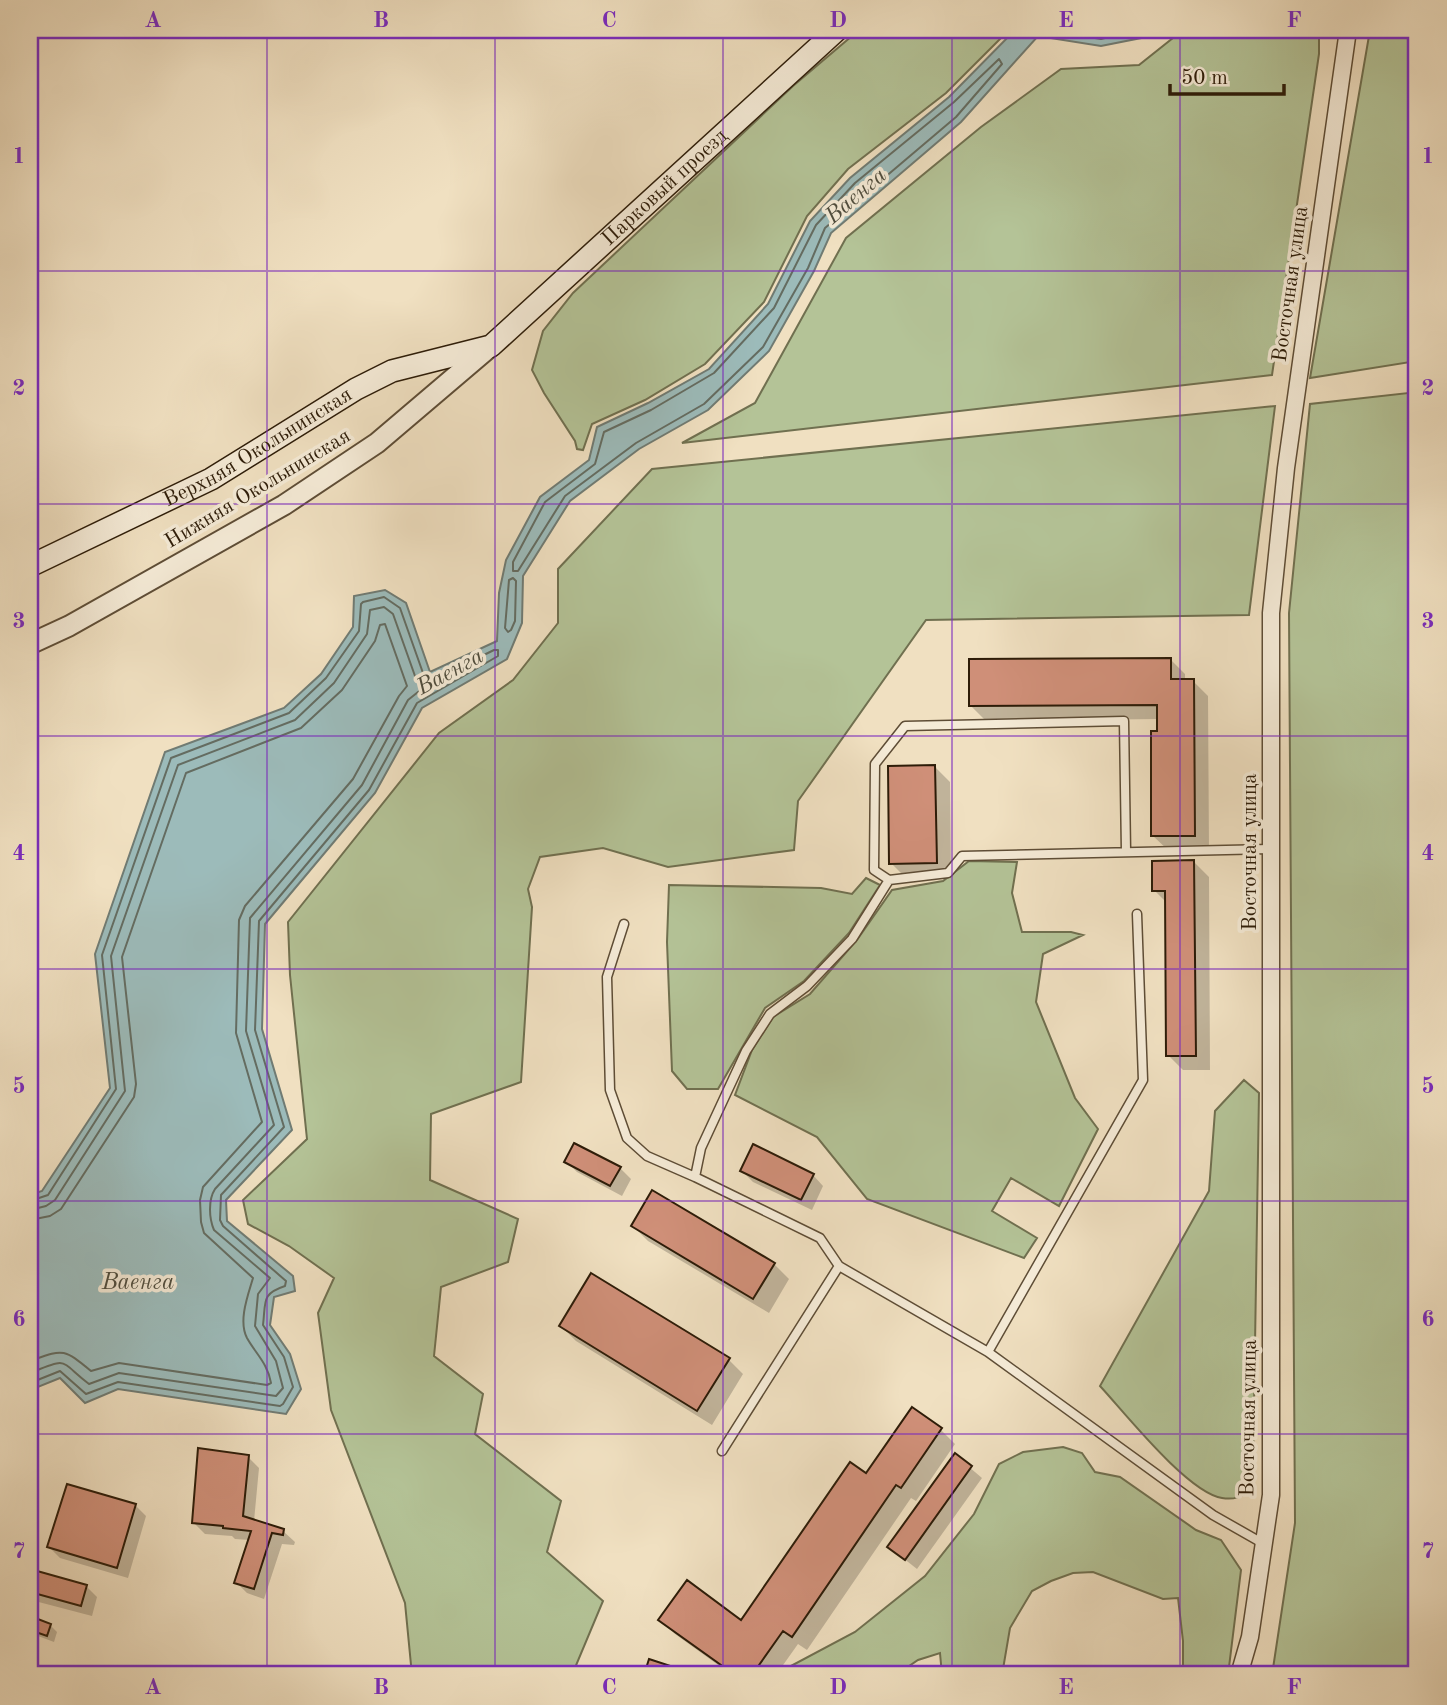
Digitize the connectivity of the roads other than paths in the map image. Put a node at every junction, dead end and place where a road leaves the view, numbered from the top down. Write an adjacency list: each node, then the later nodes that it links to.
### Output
1 (837, 30): 3 (main road, Парковый проезд)
2 (1348, 30): 6 (street, Восточная улица)
3 (491, 346): 4 (main road, Верхняя Окольнинская); 5 (street, Нижняя Окольнинская)
4 (30, 566)
5 (30, 644)
6 (1270, 849): 7 (lane); 15 (street, Восточная улица)
7 (1126, 851): 8 (lane); 8 (lane)
8 (889, 880): 11 (lane)
9 (1137, 914): 13 (lane)
10 (624, 924): 11 (lane)
11 (695, 1177): 12 (lane)
12 (839, 1266): 13 (lane); 14 (lane)
13 (988, 1352): 15 (lane)
14 (722, 1451)
15 (1264, 1545): 16 (street, Восточная улица)
16 (1238, 1675)

